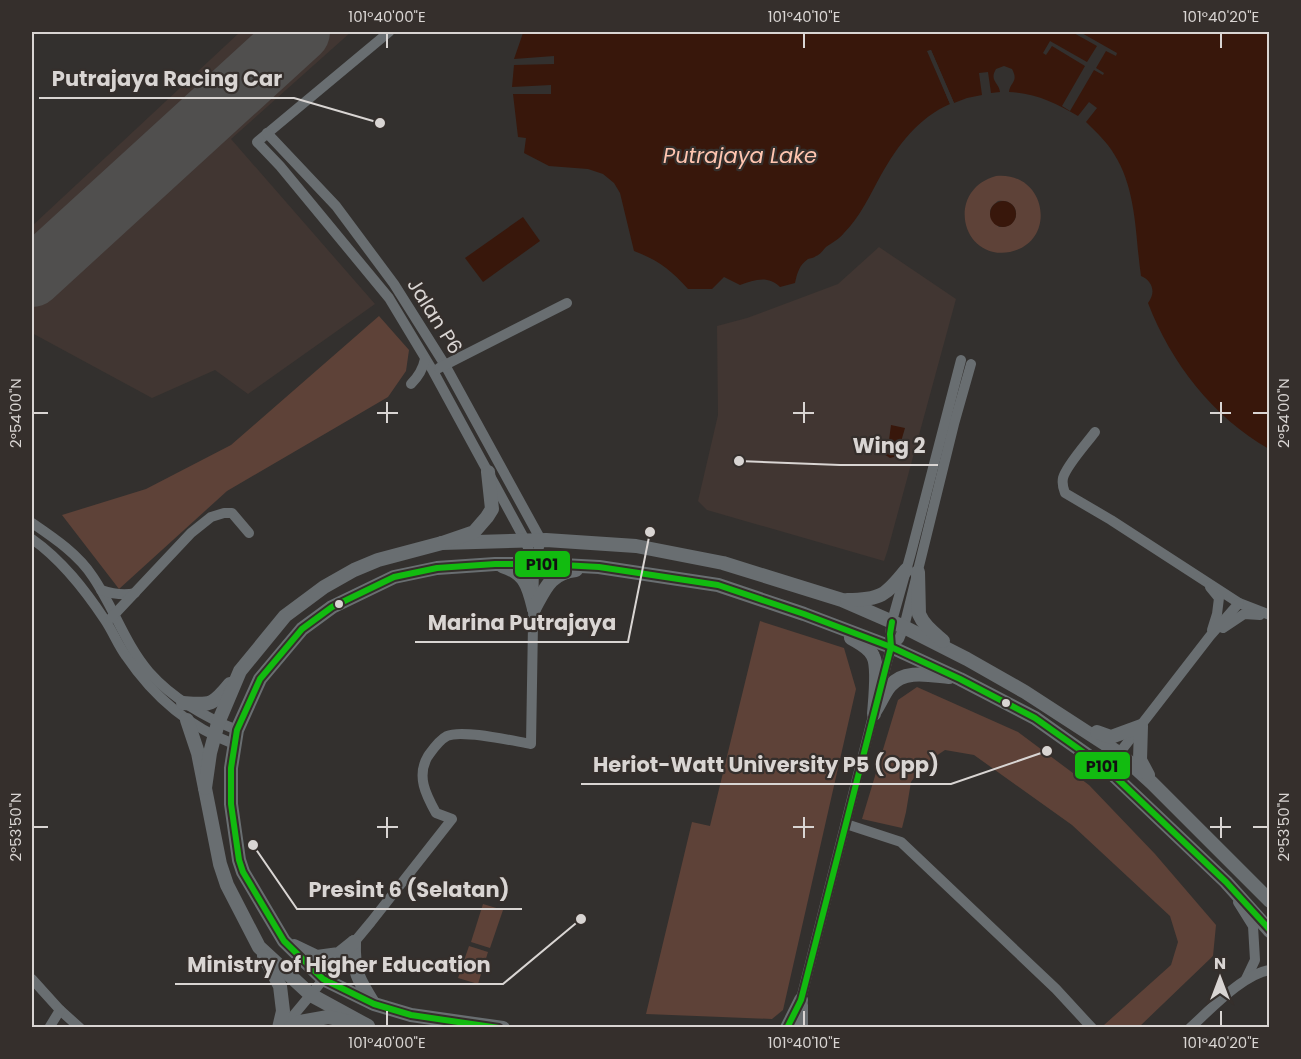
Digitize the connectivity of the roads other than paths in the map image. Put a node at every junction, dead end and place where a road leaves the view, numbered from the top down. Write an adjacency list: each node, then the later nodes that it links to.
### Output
1 (389, 32): 2 (street)
2 (267, 133): 4 (street, Jalan P6); 6 (street, Jalan P6)
3 (567, 303): 6 (street)
4 (425, 359): 7 (street, Jalan P6); 8 (street)
5 (966, 362): 20 (street)
6 (445, 365): 7 (street); 15 (street, Jalan P6)
7 (433, 371): 8 (street, Jalan P6)
8 (440, 383): 10 (street, Jalan P6)
9 (1095, 432): 21 (street)
10 (488, 472): 14 (street, Jalan P6); 16 (street)
11 (32, 523): 22 (street)
12 (249, 533): 23 (street)
13 (32, 539): 29 (street)
14 (525, 540): 15 (street); 16 (street); 18 (street, Jalan P6)
15 (541, 540): 18 (street); 24 (street)
16 (442, 543): 34 (street)
17 (495, 564): 18 (street); 26 (street); 42 (street)
18 (534, 564): 19 (street); 26 (street)
19 (599, 567): 26 (street); 27 (street)
20 (912, 571): 24 (street); 30 (street); 33 (street)
21 (1205, 580): 25 (street); 31 (street)
22 (101, 590): 23 (street); 29 (street)
23 (135, 593): 29 (street)
24 (842, 600): 30 (street)
25 (1239, 603): 28 (street); 31 (street)
26 (534, 609): 54 (street)
27 (804, 614): 32 (street); 37 (street)
28 (1269, 615): 31 (street)
29 (111, 618): 36 (street); 38 (street)
30 (898, 624): 32 (street); 33 (street)
31 (1210, 636): 40 (street)
32 (891, 646): 35 (street); 37 (street)
33 (967, 659): 39 (street)
34 (240, 671): 36 (street); 41 (street)
35 (960, 679): 37 (street); 44 (street)
36 (183, 703): 41 (street)
37 (874, 714): 47 (street)
38 (187, 720): 41 (street); 46 (street)
39 (1079, 725): 40 (street); 43 (street)
40 (1141, 726): 43 (street); 45 (street)
41 (216, 730): 42 (street); 46 (street)
42 (235, 737): 53 (street)
43 (1119, 753): 44 (street); 45 (street)
44 (1107, 770): 49 (street)
45 (1152, 783): 48 (street)
46 (205, 788): 55 (street)
47 (846, 824): 61 (street); 73 (street)
48 (1236, 866): 50 (street); 51 (street)
49 (1226, 882): 52 (street); 59 (street)
50 (1269, 891)
51 (1269, 901)
52 (1269, 932)
53 (284, 941): 54 (street); 58 (street)
54 (354, 942): 58 (street); 62 (street)
55 (259, 947): 60 (street); 67 (street)
56 (1269, 970): 59 (street)
57 (32, 979): 63 (street)
58 (323, 979): 60 (street); 62 (street)
59 (1246, 979): 74 (street)
60 (311, 995): 64 (street); 67 (street)
61 (801, 1000): 70 (street); 71 (street); 72 (street)
62 (374, 1004): 69 (street)
63 (60, 1010): 65 (street); 66 (street)
64 (372, 1027): 68 (street)
65 (49, 1028)
66 (80, 1028)
67 (281, 1028)
68 (290, 1028)
69 (503, 1028)
70 (787, 1028)
71 (794, 1028)
72 (801, 1028)
73 (1092, 1028)
74 (1190, 1028)

